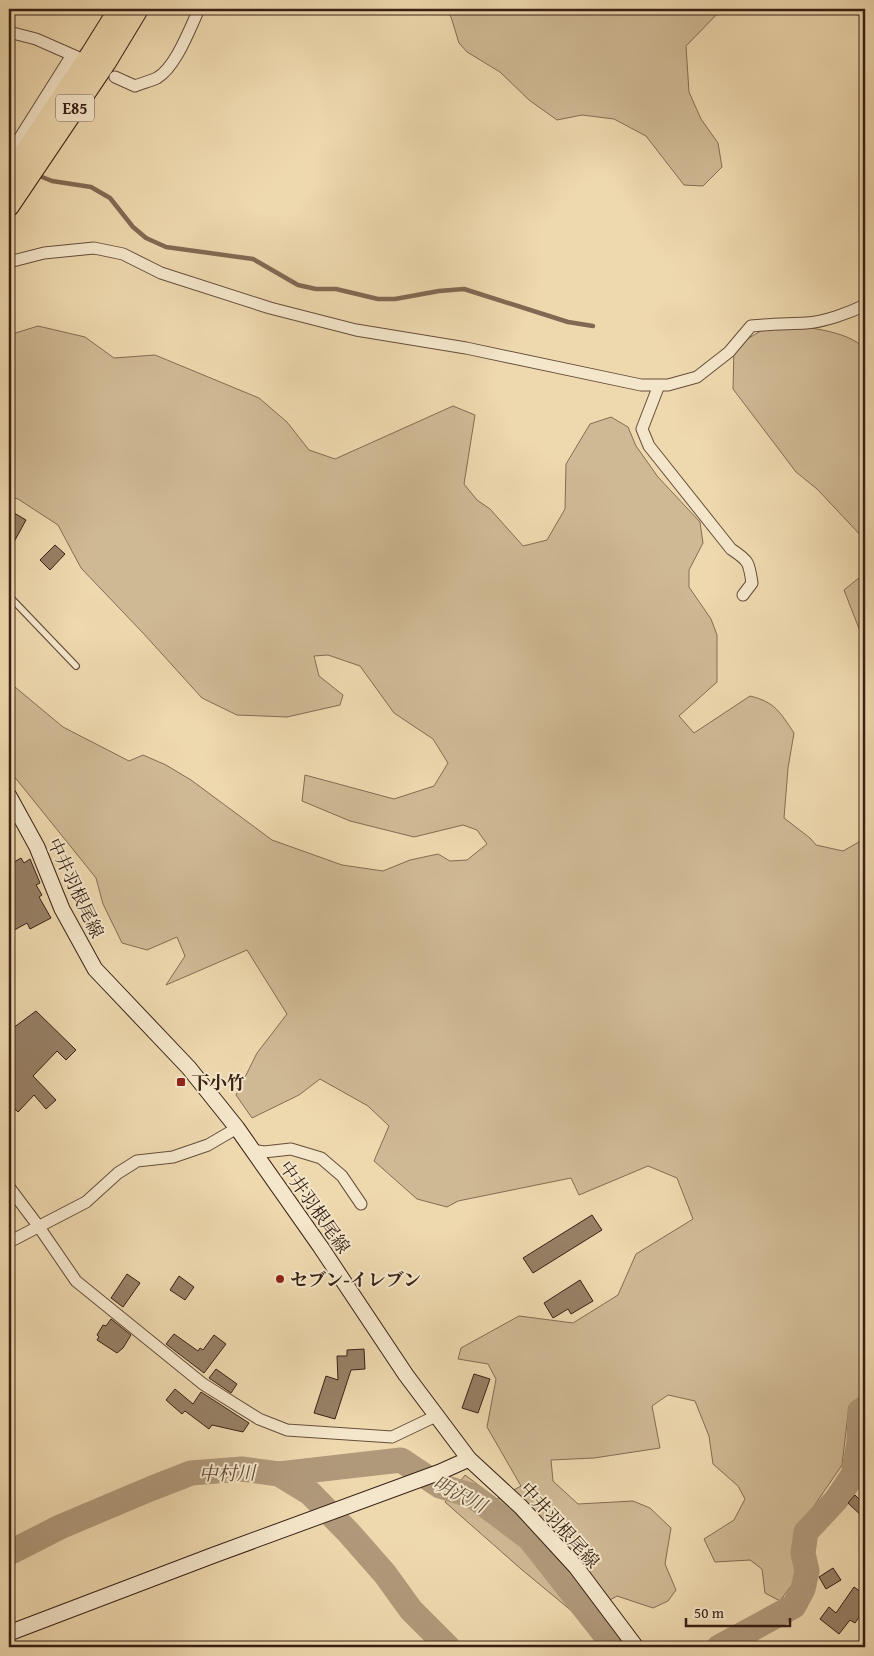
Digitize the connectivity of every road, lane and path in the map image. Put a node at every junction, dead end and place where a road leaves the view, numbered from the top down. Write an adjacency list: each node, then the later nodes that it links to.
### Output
1 (119, 9): 7 (highway, E85)
2 (138, 9): 8 (highway, E85)
3 (199, 9): 5 (street)
4 (9, 32): 6 (street)
5 (115, 77)
6 (9, 155)
7 (9, 176)
8 (9, 206)
9 (9, 262): 11 (street)
10 (865, 305): 11 (street)
11 (659, 384): 12 (street)
12 (743, 595)
13 (9, 596): 14 (lane)
14 (76, 666)
15 (9, 796): 16 (main road, 中井羽根尾線)
16 (237, 1128): 17 (main road, 中井羽根尾線); 20 (street)
17 (252, 1150): 19 (street); 22 (main road, 中井羽根尾線)
18 (9, 1187): 20 (street)
19 (361, 1204)
20 (40, 1227): 21 (street); 22 (street)
21 (9, 1242)
22 (436, 1416): 23 (main road, 中井羽根尾線)
23 (469, 1459): 24 (main road); 25 (main road, 中井羽根尾線)
24 (9, 1632)
25 (636, 1647)

